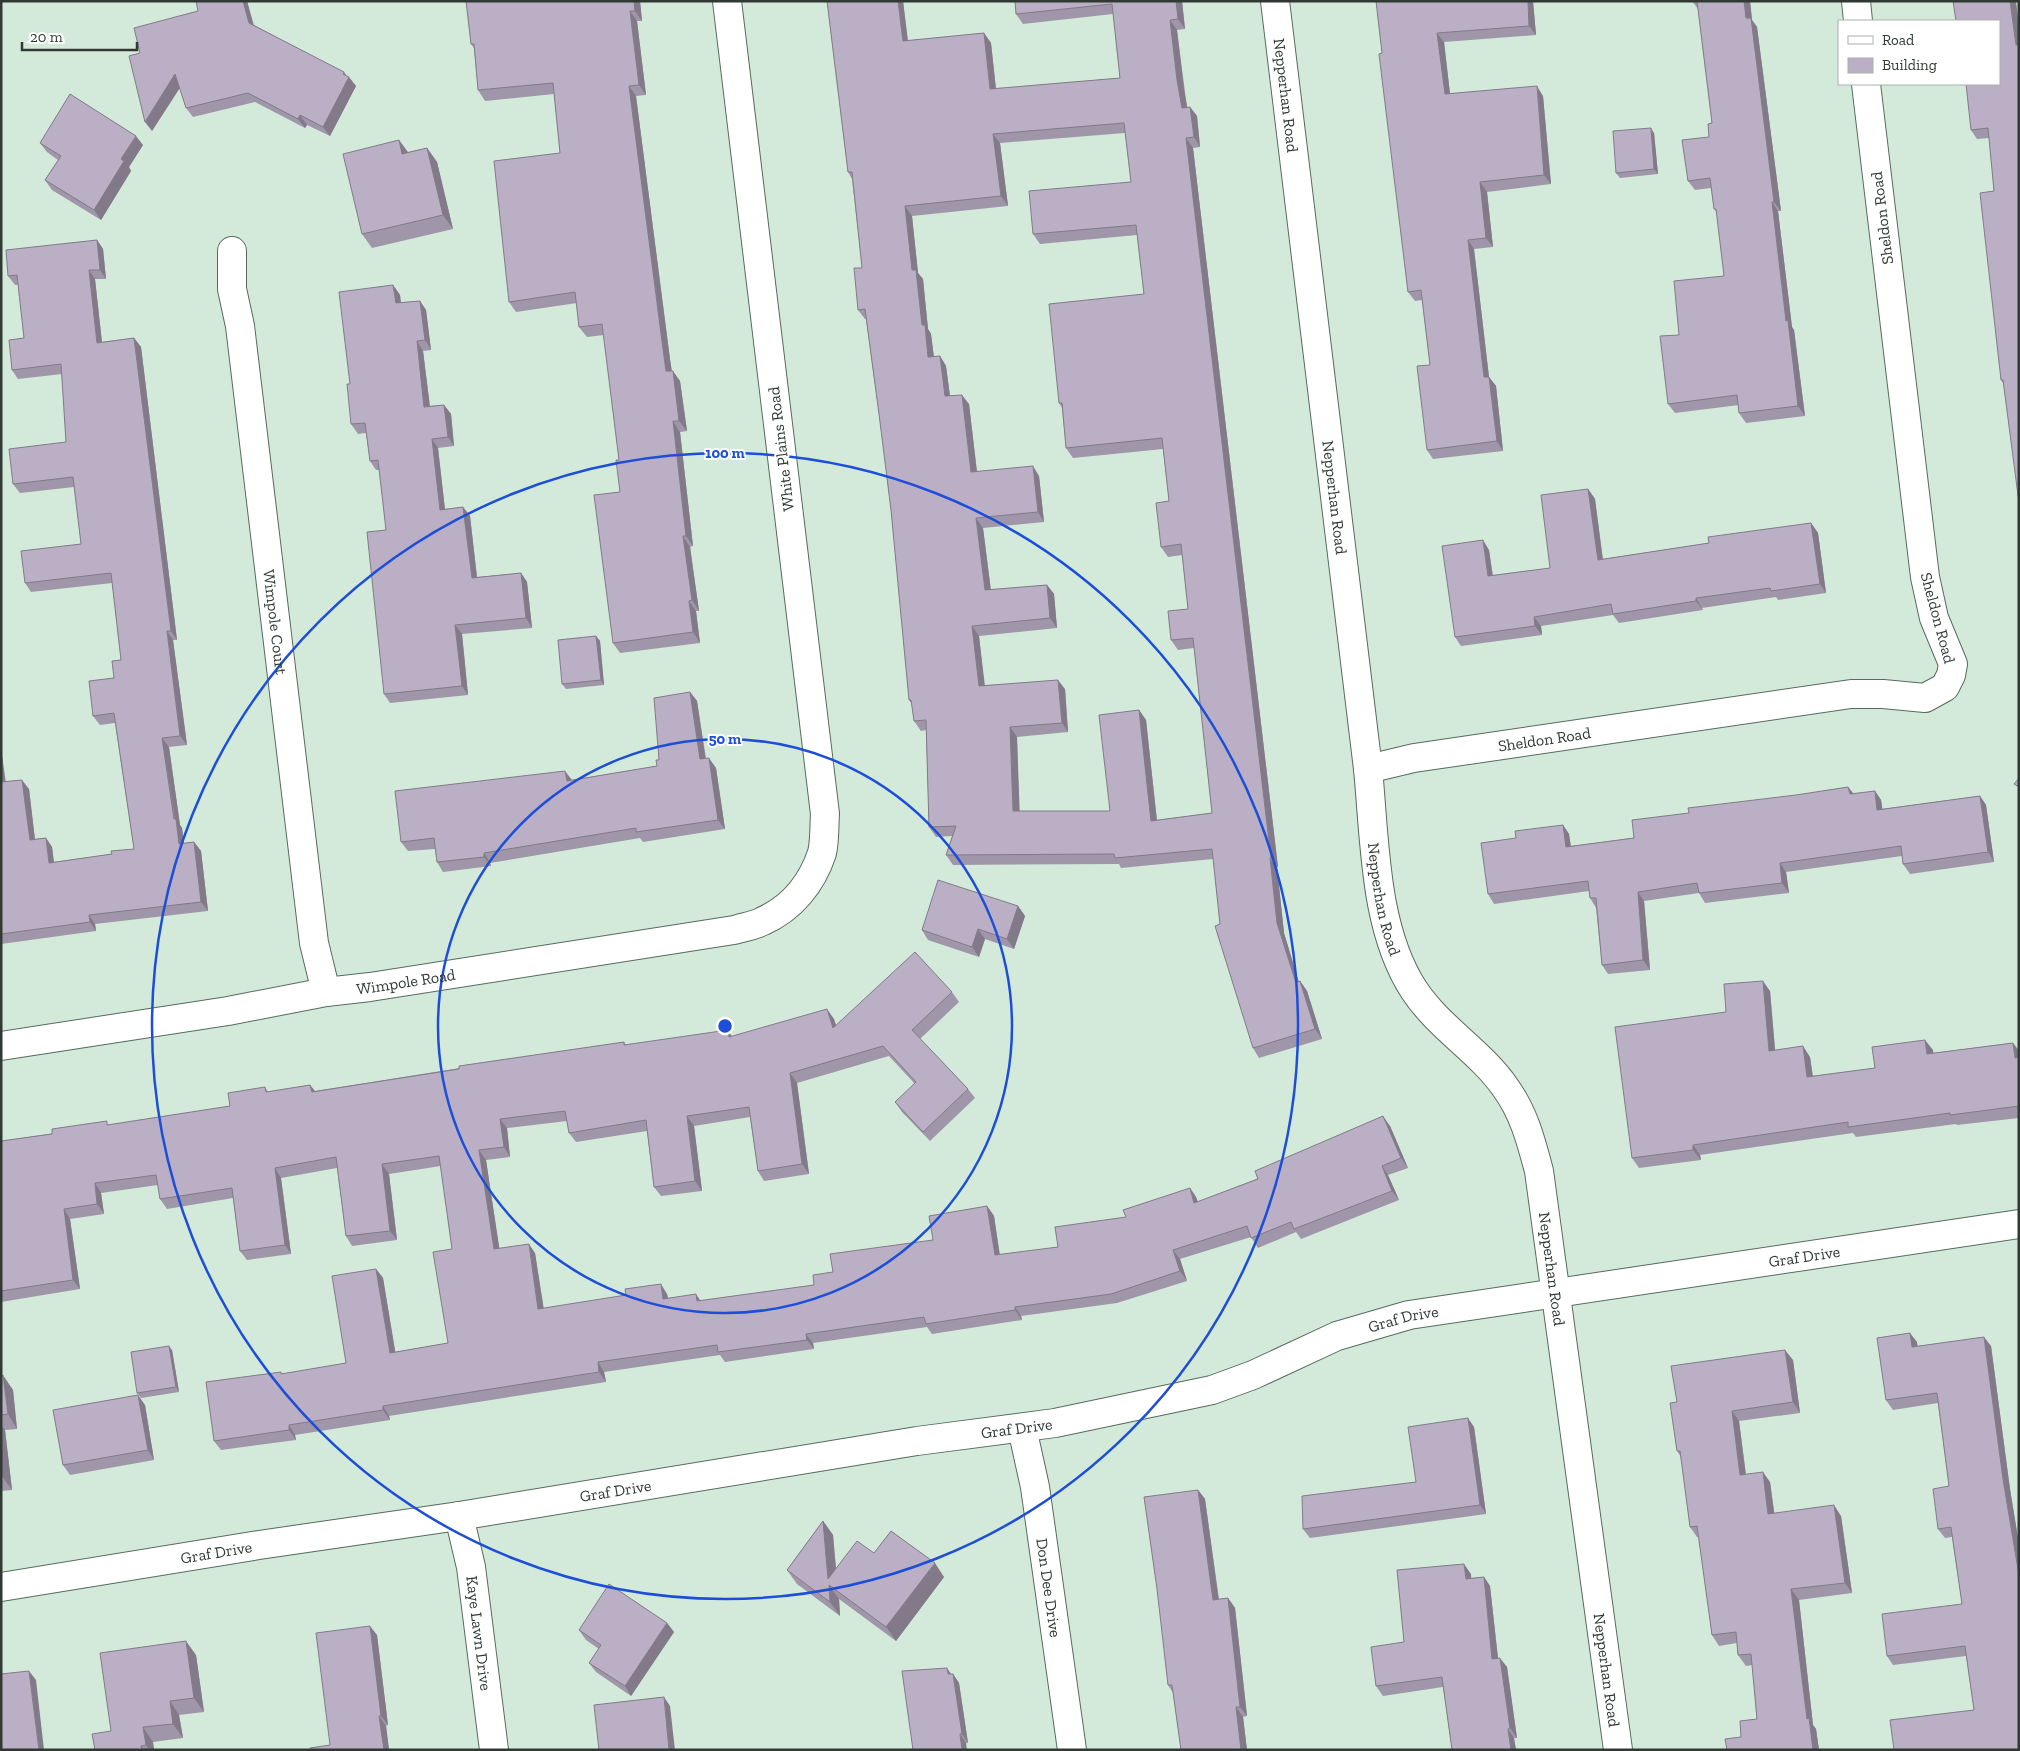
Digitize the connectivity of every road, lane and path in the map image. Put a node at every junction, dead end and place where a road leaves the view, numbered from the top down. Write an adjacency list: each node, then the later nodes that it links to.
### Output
1 (727, 1): 8 (street, White Plains Road)
2 (1275, 1): 7 (street, Nepperhan Road)
3 (1856, 1): 4 (street)
4 (1858, 20)
5 (1866, 85): 7 (street, Sheldon Road)
6 (232, 250): 9 (street, Wimpole Court)
7 (1368, 769): 12 (street, Nepperhan Road)
8 (801, 893): 9 (street, Wimpole Road)
9 (326, 992): 10 (street, Wimpole Road)
10 (1, 1046)
11 (2019, 1224): 12 (street, Graf Drive)
12 (1556, 1294): 13 (street, Graf Drive); 18 (street, Nepperhan Road)
13 (1022, 1428): 14 (street, Graf Drive); 17 (street, Don Dee Drive)
14 (459, 1516): 15 (street, Graf Drive); 16 (street, Kaye Lawn Drive)
15 (1, 1587)
16 (494, 1750)
17 (1072, 1750)
18 (1618, 1750)

